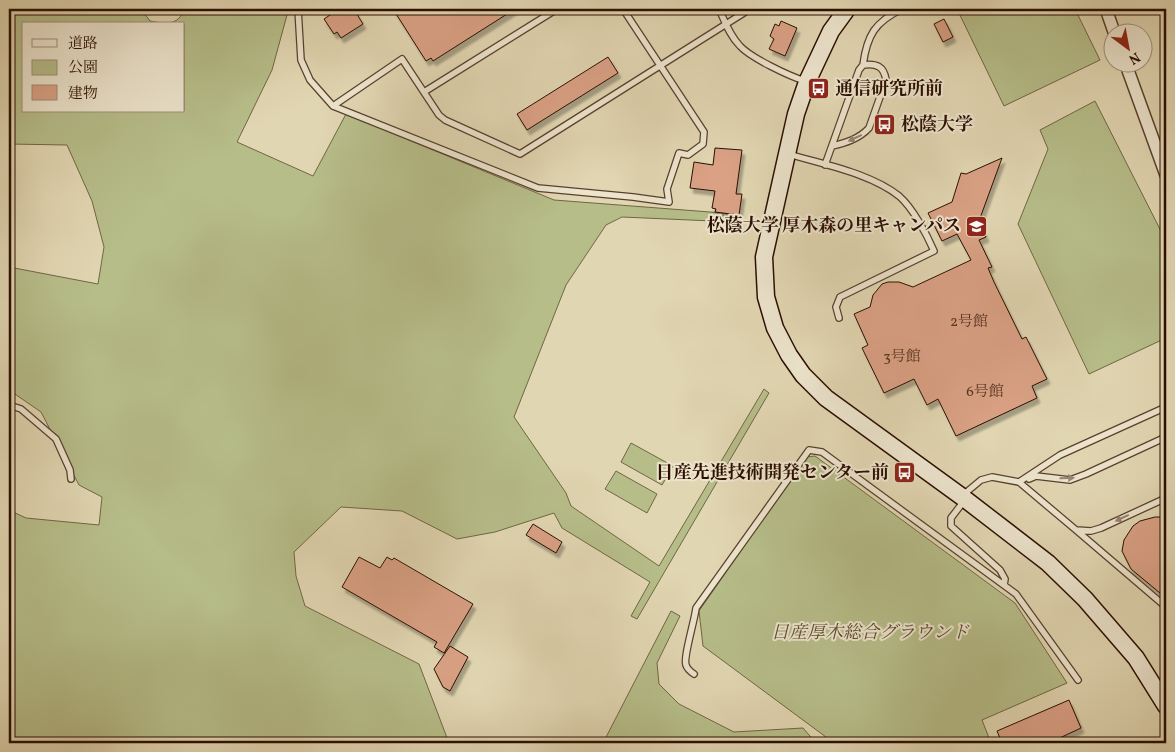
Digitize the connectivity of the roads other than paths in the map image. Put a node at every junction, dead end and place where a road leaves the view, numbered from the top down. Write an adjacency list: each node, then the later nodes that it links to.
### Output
1 (298, 9): 16 (lane)
2 (557, 9): 15 (lane)
3 (623, 9): 11 (lane)
4 (720, 9): 10 (lane)
5 (750, 9): 10 (lane)
6 (847, 9): 14 (street)
7 (902, 9): 12 (lane)
8 (1106, 9): 9 (street)
9 (1111, 22)
10 (726, 25): 11 (lane); 14 (lane)
11 (660, 65): 15 (lane); 16 (lane)
12 (863, 65): 17 (lane); 17 (lane, one-way to 17)
13 (1129, 72): 20 (street)
14 (807, 82): 18 (street)
15 (424, 92): 16 (lane)
16 (333, 106)
17 (832, 146): 19 (lane)
18 (786, 154): 19 (lane); 27 (street)
19 (825, 165): 21 (lane)
20 (1166, 175)
21 (839, 318)
22 (9, 405): 25 (lane)
23 (1166, 407): 26 (lane)
24 (1166, 437): 26 (lane, one-way to 24)
25 (71, 479)
26 (1020, 482): 27 (lane); 29 (lane)
27 (963, 498): 30 (lane); 34 (street)
28 (1166, 498): 29 (lane, one-way to 29)
29 (1076, 530): 31 (lane)
30 (1004, 586): 32 (lane); 33 (lane)
31 (1166, 607)
32 (694, 674)
33 (1078, 680)
34 (1166, 706)

